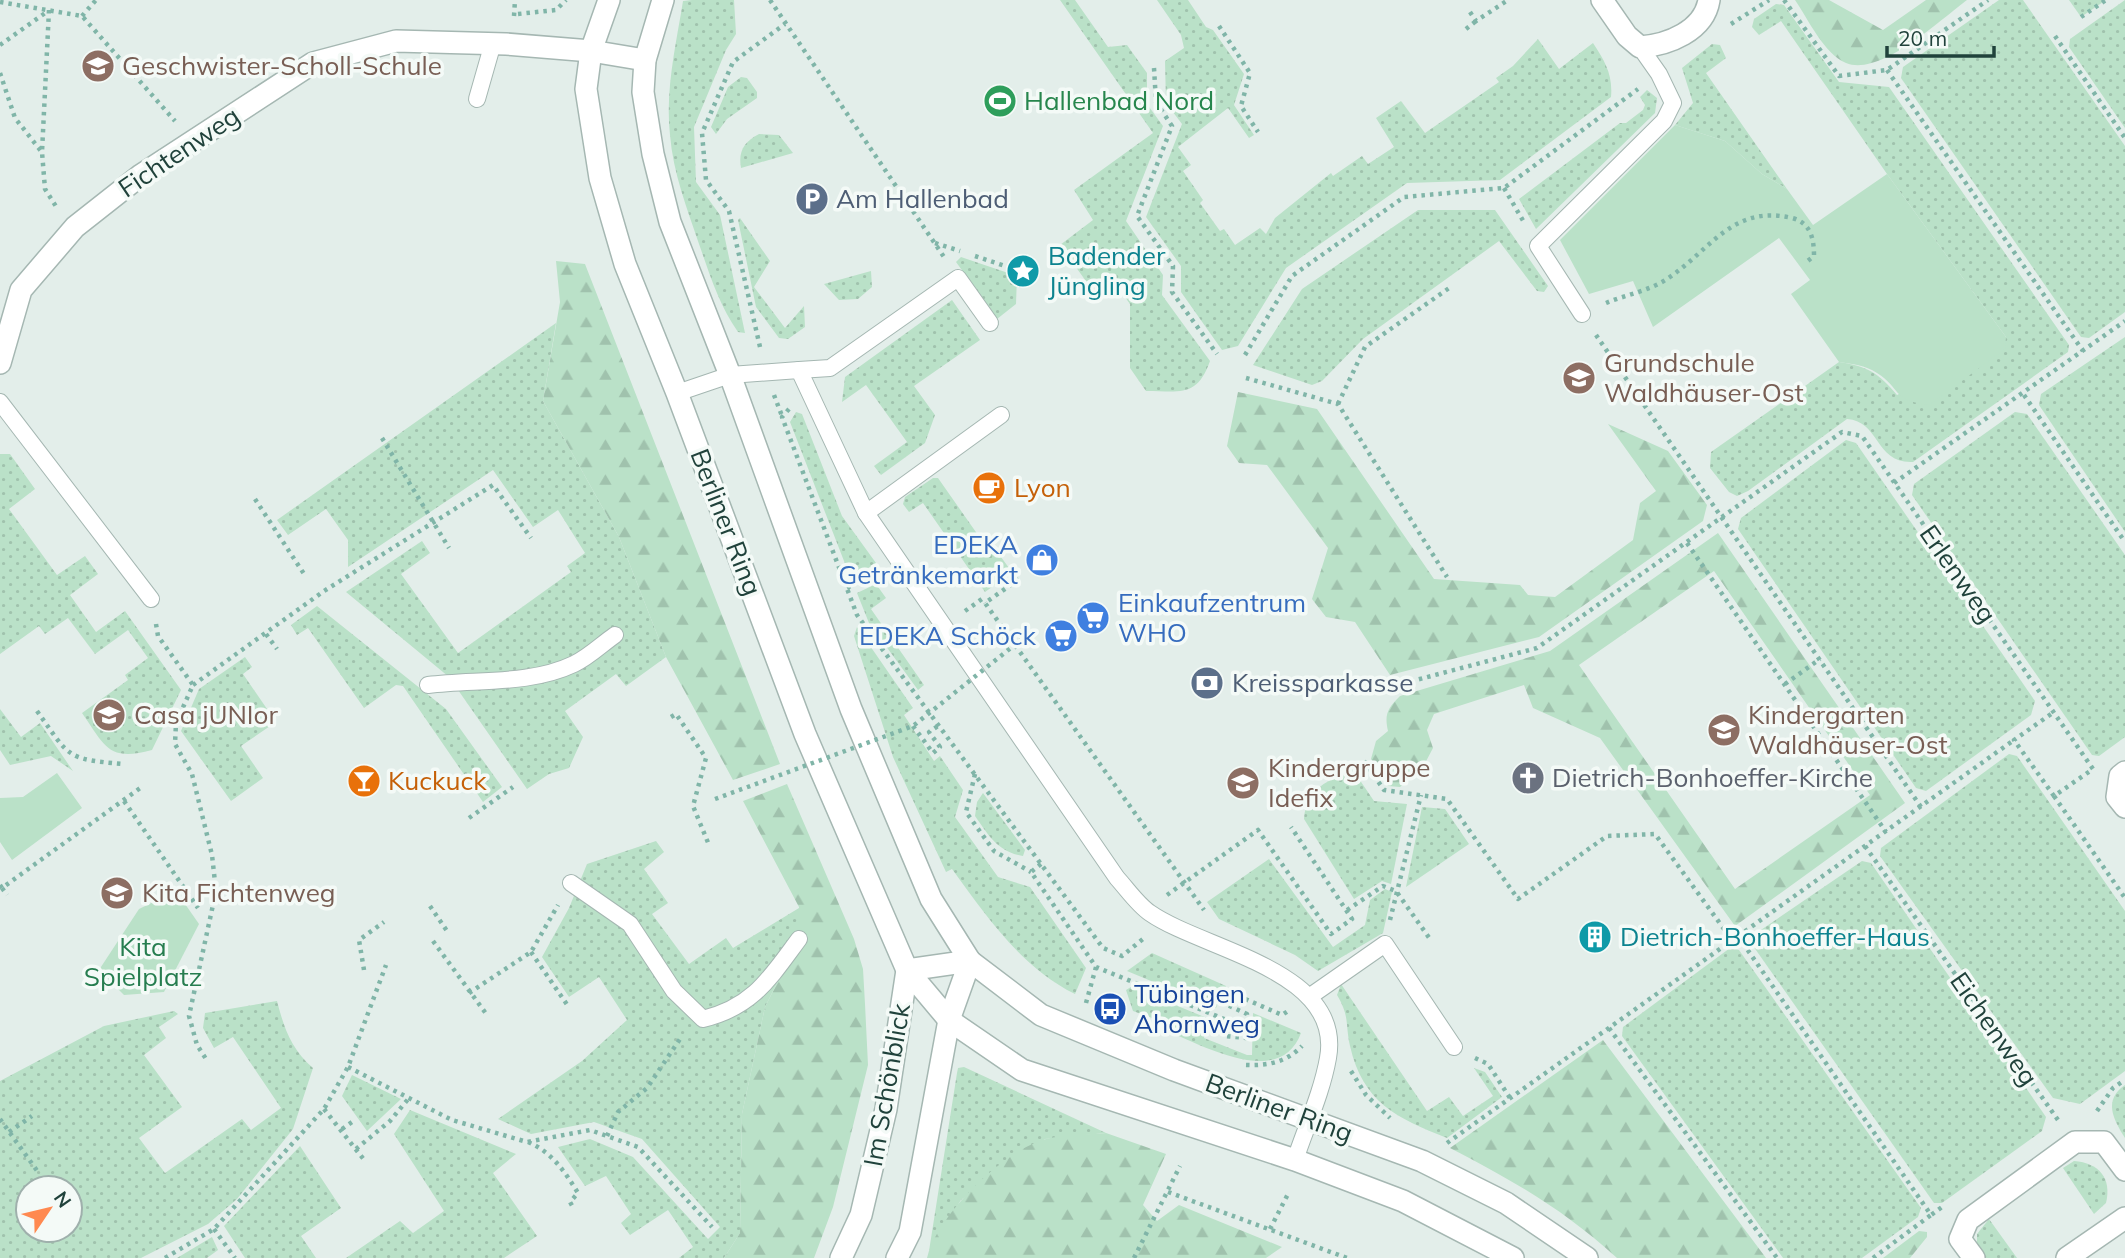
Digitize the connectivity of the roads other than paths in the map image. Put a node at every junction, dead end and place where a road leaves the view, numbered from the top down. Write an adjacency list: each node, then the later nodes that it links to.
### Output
1 (609, 0): 7 (street, Berliner Ring)
2 (663, 0): 8 (street, Berliner Ring)
3 (1602, 0): 6 (street)
4 (1709, 0): 6 (street)
5 (493, 43): 7 (street, Fichtenweg); 9 (lane); 12 (street, Fichtenweg)
6 (1640, 47): 10 (lane)
7 (591, 51): 8 (street, Fichtenweg); 15 (street, Berliner Ring)
8 (645, 60): 14 (street, Berliner Ring)
9 (477, 99)
10 (1582, 314)
11 (990, 323): 13 (lane)
12 (0, 363)
13 (799, 370): 14 (lane); 18 (lane)
14 (730, 376): 15 (lane); 26 (street, Berliner Ring)
15 (677, 393): 27 (street, Berliner Ring)
16 (0, 402): 19 (lane)
17 (1002, 415): 18 (lane)
18 (866, 513): 28 (lane)
19 (151, 599)
20 (615, 635): 21 (lane)
21 (428, 685)
22 (2125, 772): 23 (street)
23 (2125, 807)
24 (571, 883): 25 (lane)
25 (799, 939)
26 (970, 961): 27 (street, Im Schönblick); 29 (street); 31 (street, Berliner Ring)
27 (907, 970): 29 (street, Berliner Ring); 35 (street, Im Schönblick)
28 (1309, 997): 30 (lane); 31 (lane)
29 (949, 1020): 32 (street, Berliner Ring); 36 (street, Im Schönblick)
30 (1454, 1048)
31 (1309, 1119): 32 (lane); 38 (street, Berliner Ring)
32 (1296, 1160): 37 (street, Berliner Ring)
33 (2125, 1170): 39 (street)
34 (2125, 1217): 40 (street)
35 (841, 1258)
36 (897, 1258)
37 (1513, 1258)
38 (1587, 1258)
39 (1974, 1258)
40 (2067, 1258)

